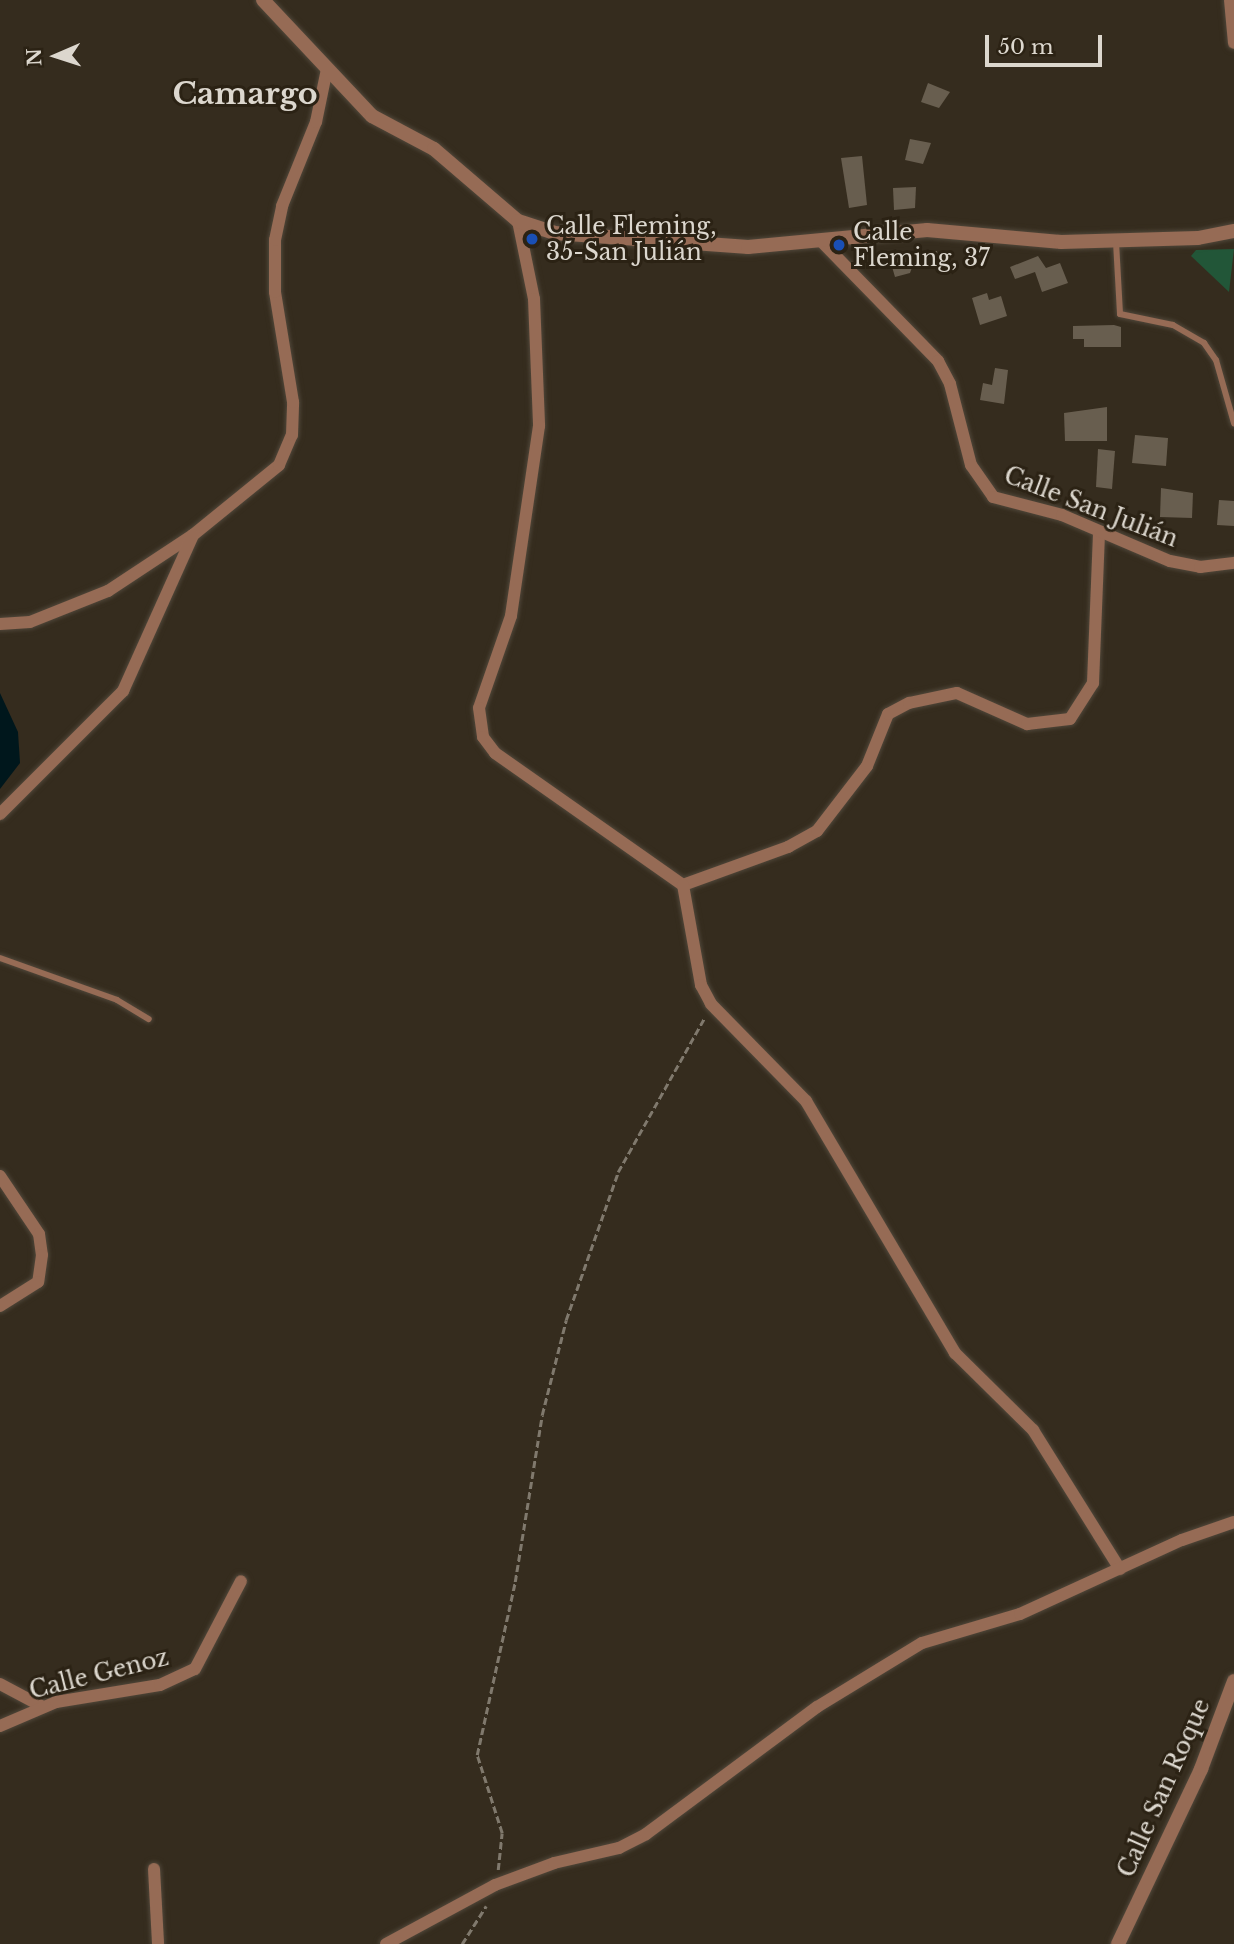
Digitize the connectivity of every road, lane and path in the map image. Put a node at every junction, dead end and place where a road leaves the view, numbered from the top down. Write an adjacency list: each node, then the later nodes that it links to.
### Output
1 (263, 0): 4 (street)
2 (1230, 0): 3 (street)
3 (1234, 43)
4 (327, 69): 5 (street); 11 (street)
5 (518, 221): 7 (street); 15 (street)
6 (1234, 231): 8 (street)
7 (821, 241): 8 (street); 10 (street, Calle San Julián)
8 (1116, 242): 9 (lane)
9 (1234, 424)
10 (1099, 534): 12 (street, Calle San Julián); 15 (street)
11 (193, 535): 13 (street); 14 (street)
12 (1234, 563)
13 (0, 624)
14 (0, 814)
15 (683, 886): 17 (street)
16 (0, 958): 18 (lane)
17 (711, 1004): 22 (street); 29 (path)
18 (149, 1019)
19 (0, 1176): 20 (street)
20 (0, 1306)
21 (1234, 1522): 22 (street)
22 (1119, 1569): 29 (street)
23 (241, 1581): 26 (street, Calle Genoz)
24 (1234, 1681): 33 (street, Calle San Roque)
25 (0, 1684): 26 (street)
26 (43, 1707): 27 (street, Calle Genoz)
27 (0, 1726)
28 (154, 1869): 30 (street)
29 (495, 1885): 31 (street); 32 (path)
30 (158, 1944)
31 (386, 1944)
32 (462, 1944)
33 (1118, 1944)

